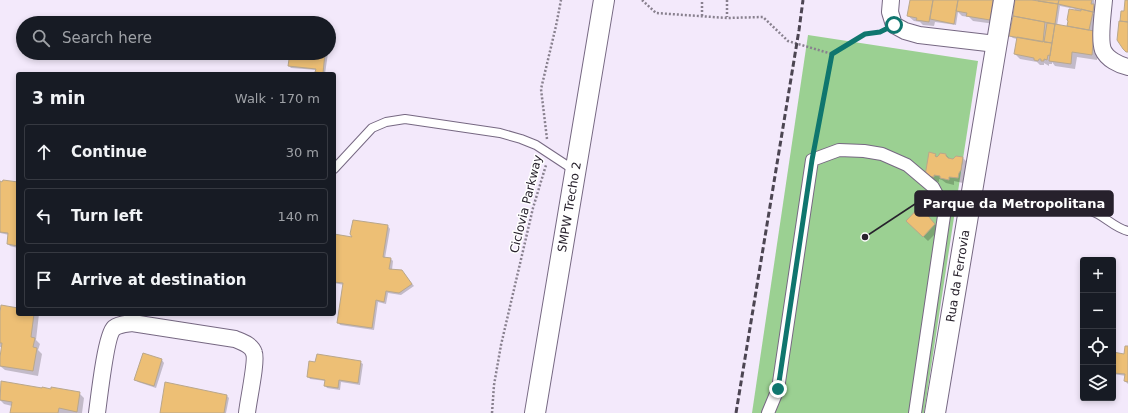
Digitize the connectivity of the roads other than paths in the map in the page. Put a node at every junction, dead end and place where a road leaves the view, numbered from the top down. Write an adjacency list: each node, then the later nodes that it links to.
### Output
1 (604, 0): 8 (street, SMPW Trecho 2)
2 (891, 0): 5 (street)
3 (1004, 0): 5 (street, Rua da Ferrovia)
4 (1104, 0): 6 (street)
5 (996, 44): 9 (street, Rua da Ferrovia)
6 (1128, 68)
7 (336, 167): 8 (lane)
8 (575, 171): 13 (street, SMPW Trecho 2)
9 (971, 201): 10 (lane); 16 (street, Rua da Ferrovia)
10 (1128, 232)
11 (97, 413): 12 (street)
12 (247, 413)
13 (534, 413)
14 (768, 413): 15 (street)
15 (915, 413)
16 (935, 413)

